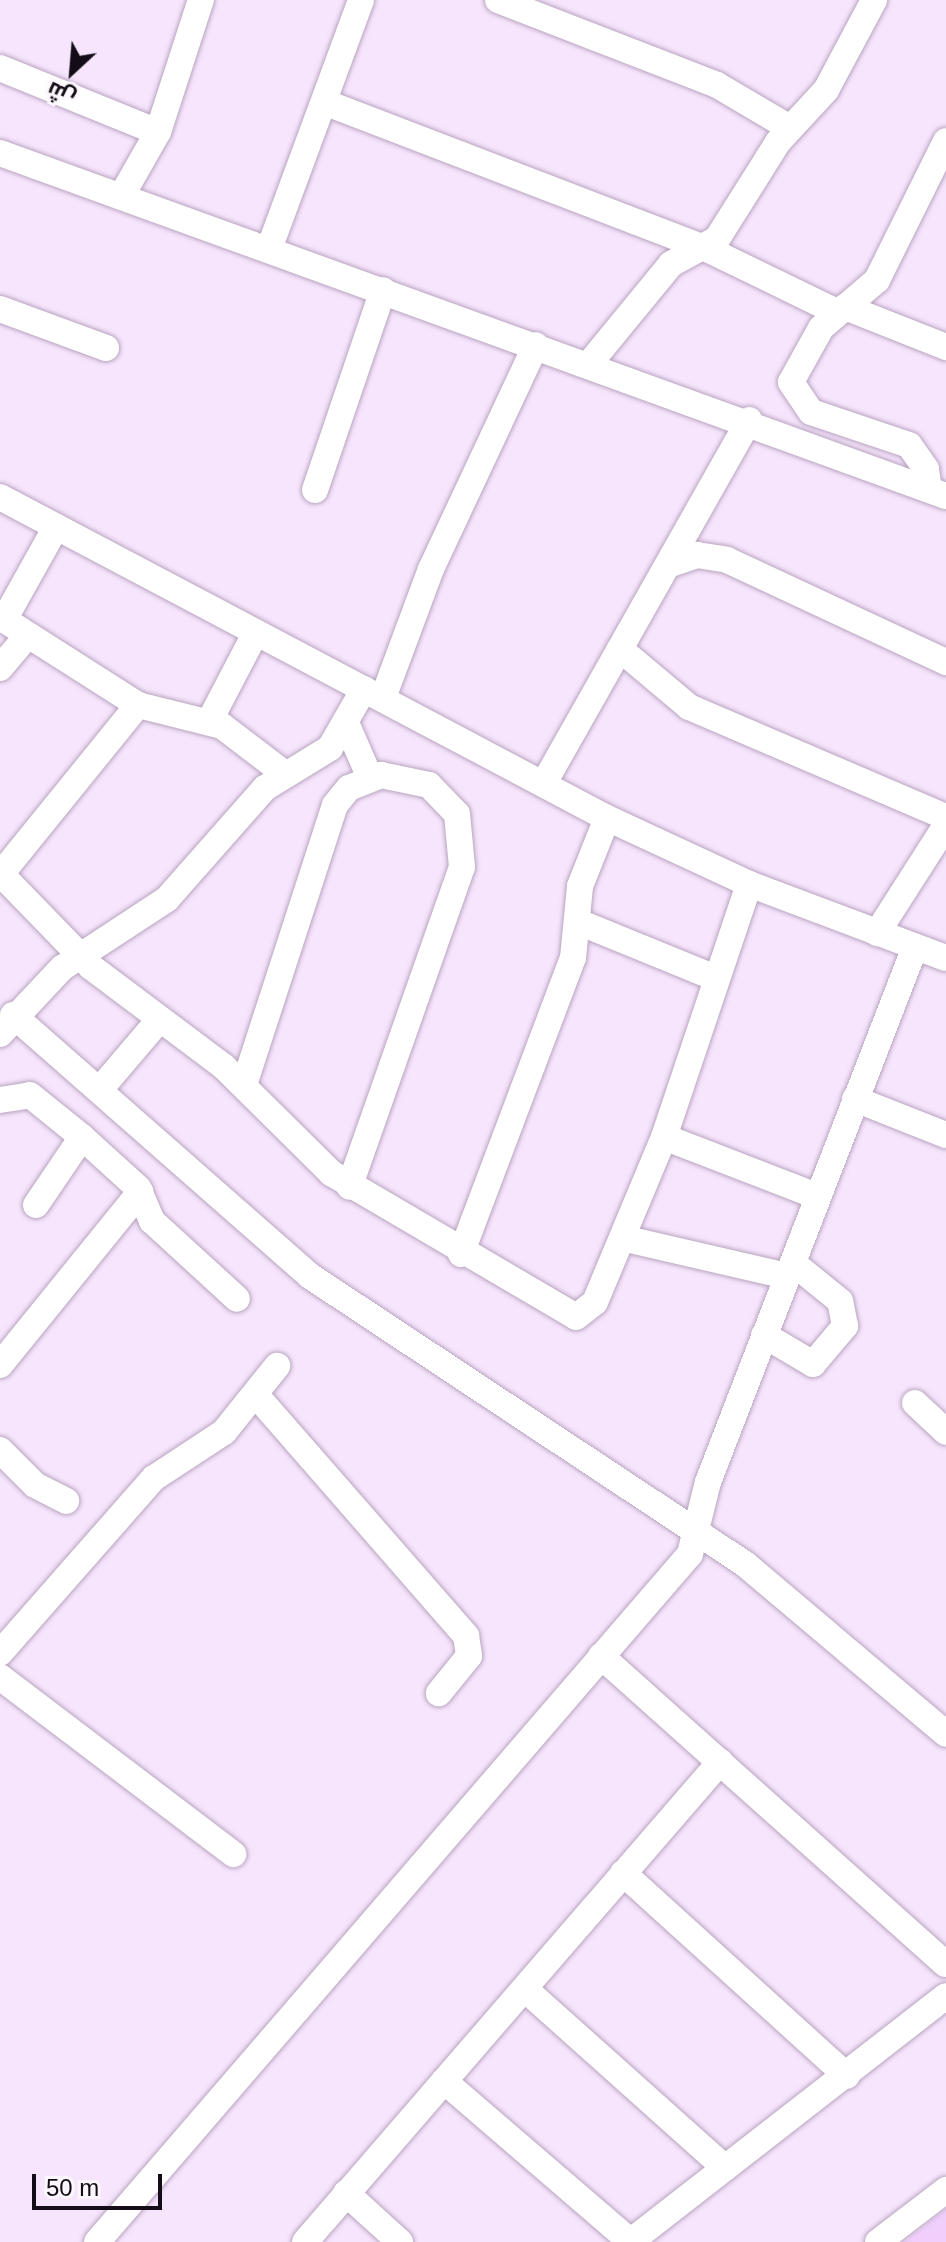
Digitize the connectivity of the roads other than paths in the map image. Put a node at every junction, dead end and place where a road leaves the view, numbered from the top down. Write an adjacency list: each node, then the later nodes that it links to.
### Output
1 (201, 0): 8 (street)
2 (361, 0): 6 (street)
3 (498, 0): 7 (street)
4 (874, 0): 7 (street)
5 (0, 68): 8 (street)
6 (324, 102): 12 (street); 13 (street)
7 (790, 128): 12 (street)
8 (158, 132): 11 (street)
9 (946, 141): 14 (street)
10 (0, 153): 11 (street)
11 (122, 195): 13 (street)
12 (705, 248): 17 (street); 22 (street)
13 (269, 249): 15 (street)
14 (883, 271): 17 (street); 18 (street)
15 (383, 290): 19 (street); 24 (street)
16 (0, 309): 21 (street)
17 (841, 309): 18 (street); 25 (street)
18 (905, 331): 20 (street)
19 (536, 345): 22 (street); 37 (street)
20 (946, 347)
21 (106, 348)
22 (589, 364): 23 (street)
23 (749, 420): 25 (street); 27 (street)
24 (315, 490)
25 (937, 492)
26 (0, 497): 28 (street)
27 (698, 511): 29 (street); 30 (street)
28 (56, 527): 31 (street); 32 (street)
29 (727, 560): 30 (street); 35 (street)
30 (668, 565): 34 (street)
31 (2, 618): 33 (street)
32 (256, 632): 37 (street); 39 (street)
33 (28, 635): 36 (street); 38 (street)
34 (620, 649): 43 (street); 44 (street)
35 (946, 662)
36 (0, 668)
37 (374, 694): 40 (street); 43 (street)
38 (138, 705): 39 (street); 47 (street)
39 (210, 720): 41 (street)
40 (347, 725): 41 (street); 42 (street)
41 (285, 774): 52 (street)
42 (370, 778): 57 (street); 64 (street)
43 (544, 783): 45 (street)
44 (946, 817)
45 (607, 818): 48 (street); 49 (street)
46 (946, 825): 50 (street)
47 (1, 874): 52 (street)
48 (749, 884): 50 (street); 54 (street)
49 (581, 923): 54 (street); 69 (street)
50 (877, 933): 51 (street)
51 (915, 947): 53 (street); 59 (street)
52 (80, 956): 55 (street); 56 (street)
53 (946, 958)
54 (716, 978): 63 (street)
55 (159, 1020): 57 (street); 58 (street)
56 (4, 1026): 58 (street)
57 (244, 1085): 64 (street)
58 (102, 1087): 80 (street)
59 (855, 1099): 61 (street); 66 (street)
60 (0, 1100): 62 (street)
61 (946, 1135)
62 (82, 1137): 65 (street); 67 (street)
63 (664, 1137): 66 (street); 68 (street)
64 (349, 1187): 69 (street)
65 (140, 1192): 71 (street); 73 (street)
66 (817, 1196): 70 (street)
67 (36, 1205)
68 (622, 1238): 69 (street); 70 (street)
69 (461, 1254)
70 (790, 1270): 72 (street); 72 (street)
71 (237, 1299)
72 (764, 1335): 80 (street)
73 (0, 1365)
74 (277, 1366): 75 (street)
75 (256, 1395): 81 (street); 84 (street)
76 (915, 1403): 77 (street)
77 (946, 1432)
78 (0, 1450): 79 (street)
79 (66, 1501)
80 (700, 1532): 82 (street); 85 (street)
81 (0, 1653)
82 (601, 1656): 86 (street); 97 (street)
83 (0, 1677): 87 (street)
84 (439, 1693)
85 (946, 1734)
86 (720, 1762): 88 (street); 89 (street)
87 (233, 1854)
88 (623, 1873): 90 (street); 92 (street)
89 (946, 1964)
90 (526, 1990): 93 (street); 94 (street)
91 (946, 1996): 92 (street)
92 (847, 2076): 94 (street)
93 (444, 2081): 96 (street); 100 (street)
94 (725, 2168): 100 (street)
95 (946, 2190): 101 (street)
96 (346, 2193): 98 (street); 99 (street)
97 (97, 2242)
98 (305, 2242)
99 (400, 2242)
100 (631, 2242)
101 (878, 2242)

